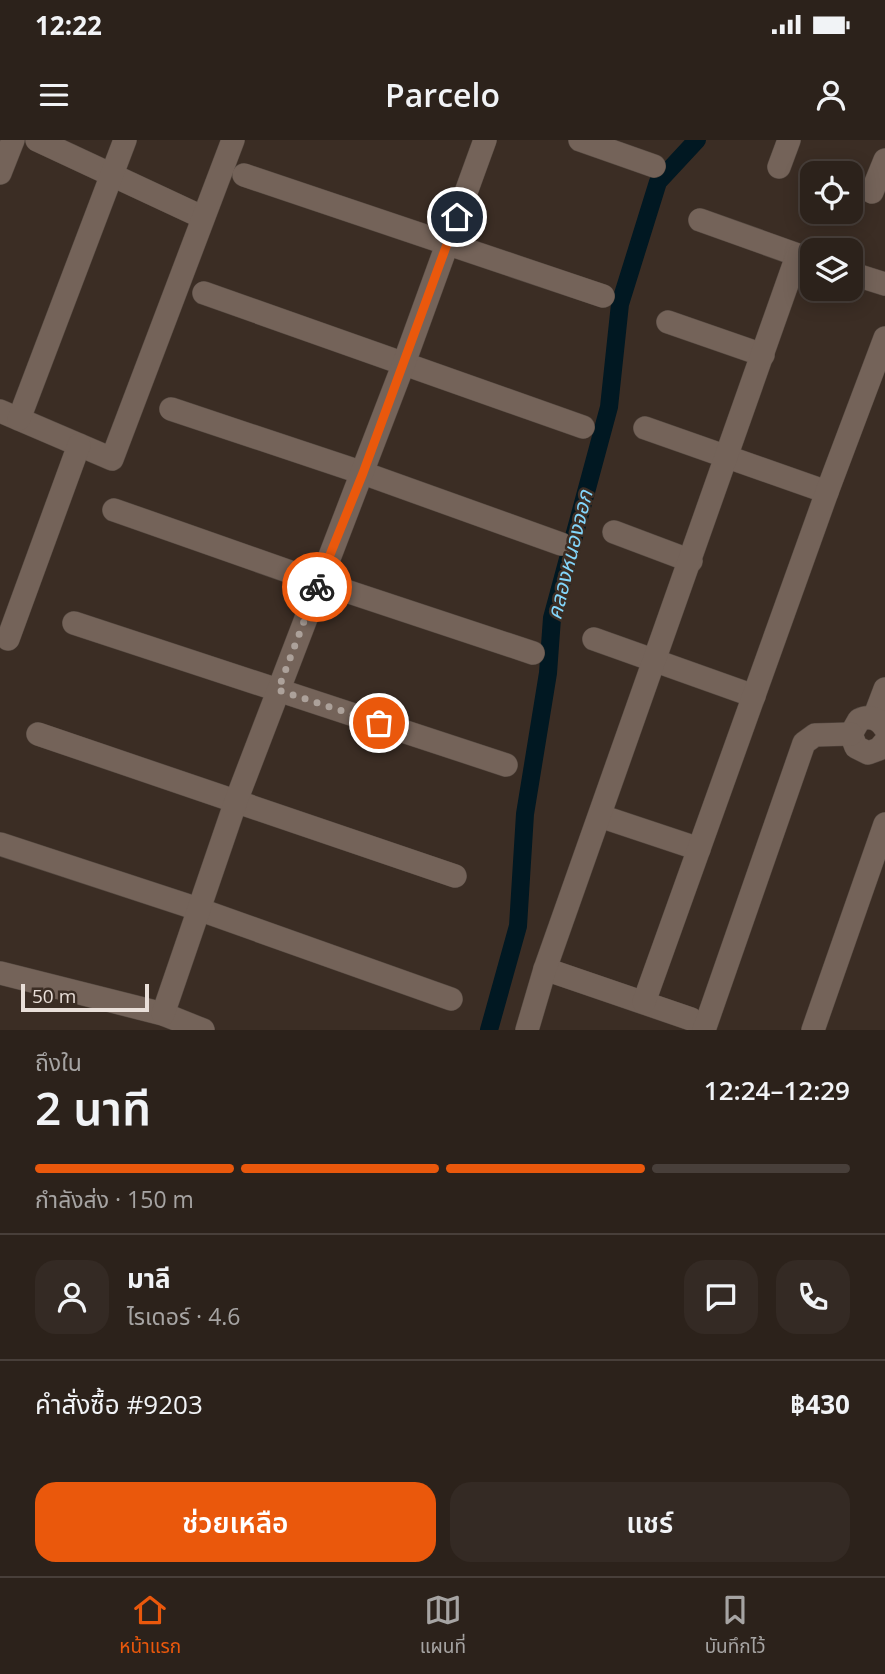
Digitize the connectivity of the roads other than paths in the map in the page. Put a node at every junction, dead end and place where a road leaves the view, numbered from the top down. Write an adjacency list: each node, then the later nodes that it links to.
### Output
1 (13, 140): 11 (street)
2 (37, 140): 12 (street)
3 (125, 140): 12 (street)
4 (233, 140): 15 (street)
5 (485, 140): 17 (street)
6 (580, 140): 9 (street)
7 (789, 140): 10 (street)
8 (885, 160): 14 (street)
9 (654, 166)
10 (779, 167)
11 (0, 173)
12 (111, 175): 15 (street); 29 (street)
13 (244, 175): 17 (street)
14 (872, 192)
15 (202, 217): 32 (street)
16 (700, 220): 18 (street)
17 (447, 243): 23 (street); 27 (street)
18 (800, 256)
19 (800, 270): 26 (street)
20 (863, 277): 21 (street)
21 (885, 284)
22 (204, 293): 27 (street)
23 (603, 296)
24 (668, 322): 26 (street)
25 (885, 338): 35 (street)
26 (763, 355): 33 (street)
27 (404, 363): 30 (street); 34 (street)
28 (171, 409): 34 (street)
29 (10, 415): 32 (street)
30 (583, 427)
31 (645, 428): 33 (street)
32 (79, 445): 42 (street)
33 (727, 457): 35 (street); 39 (street)
34 (363, 473): 38 (street); 40 (street)
35 (827, 492): 48 (street)
36 (114, 510): 40 (street)
37 (614, 532): 39 (street)
38 (561, 544)
39 (691, 561): 45 (street)
40 (319, 582): 44 (street); 47 (street)
41 (75, 622): 47 (street)
42 (8, 639)
43 (594, 639): 45 (street)
44 (533, 653)
45 (656, 660): 48 (street); 55 (street)
46 (885, 689): 49 (street)
47 (278, 690): 53 (street); 54 (street)
48 (754, 696): 58 (street)
49 (879, 723): 51 (street)
50 (38, 734): 54 (street)
51 (851, 734): 52 (street); 66 (street)
52 (881, 750)
53 (506, 765)
54 (236, 801): 59 (street); 60 (street)
55 (600, 816): 58 (street); 61 (street)
56 (885, 824): 69 (street)
57 (0, 844): 60 (street)
58 (699, 849): 64 (street)
59 (455, 876)
60 (198, 909): 63 (street); 65 (street)
61 (545, 969): 64 (street); 68 (street)
62 (0, 973): 65 (street)
63 (451, 999)
64 (644, 1002): 66 (street)
65 (163, 1014): 67 (street)
66 (707, 1026)
67 (203, 1030)
68 (527, 1030)
69 (813, 1030)

